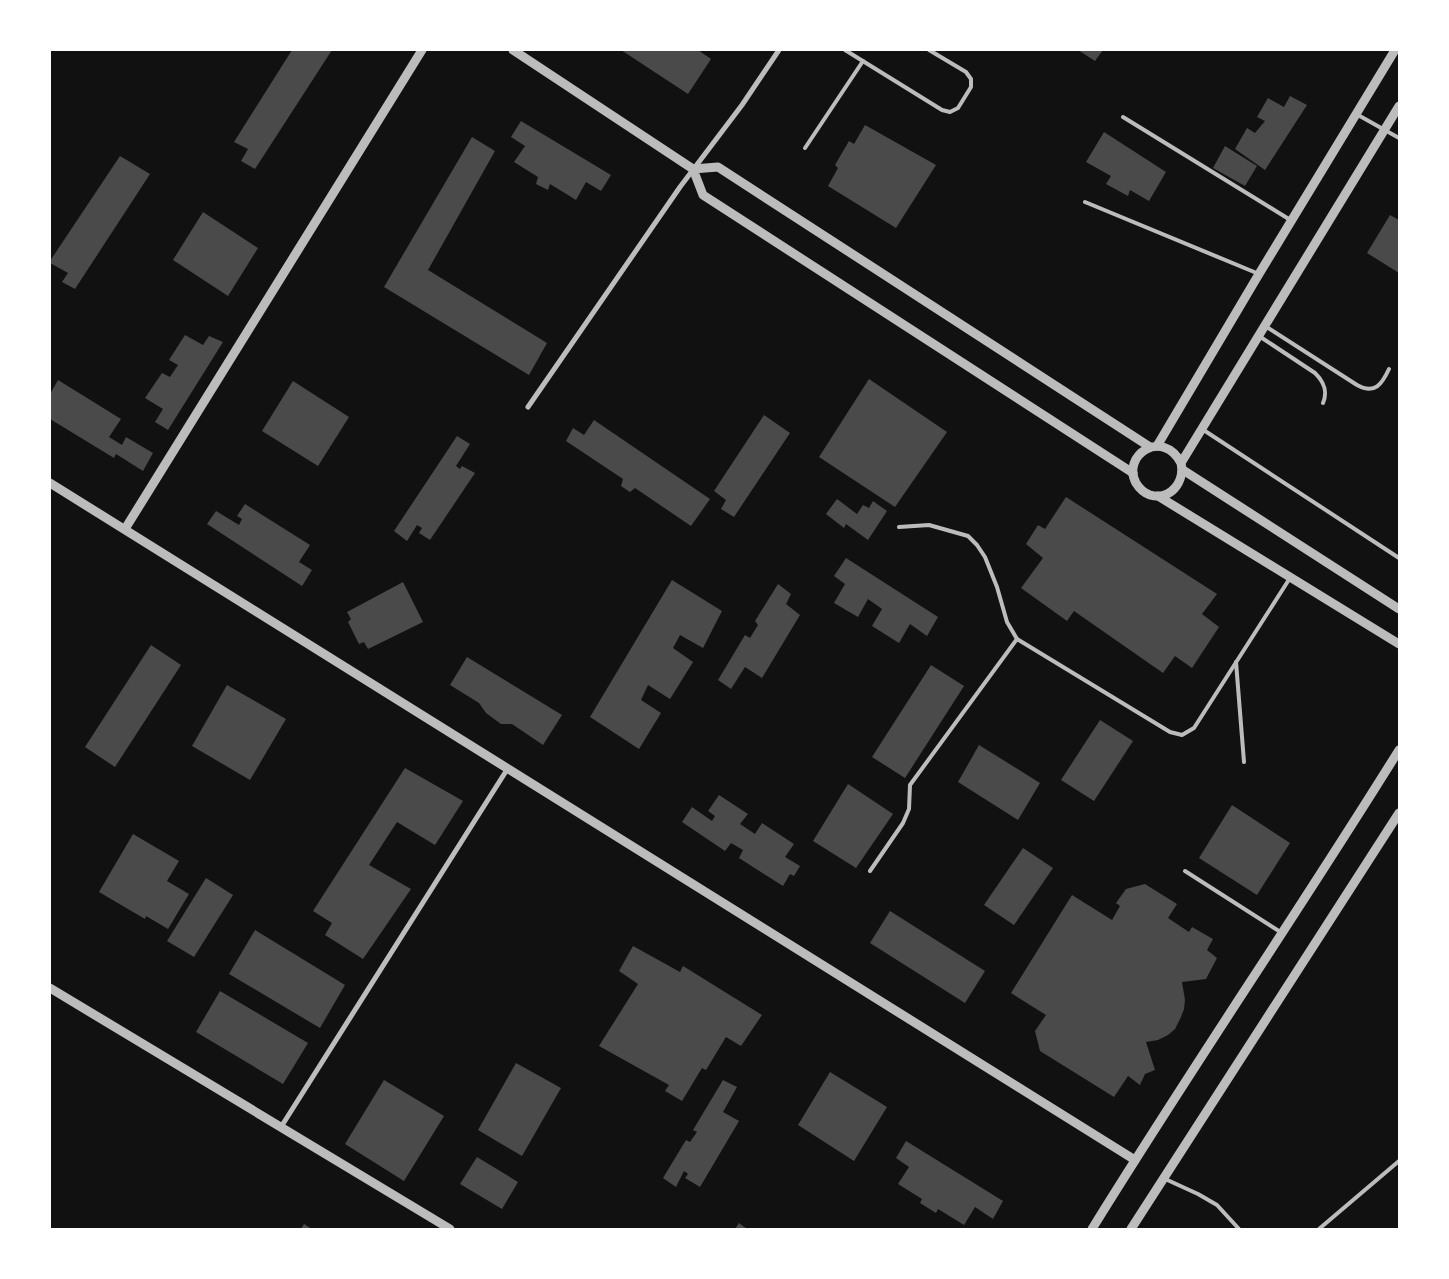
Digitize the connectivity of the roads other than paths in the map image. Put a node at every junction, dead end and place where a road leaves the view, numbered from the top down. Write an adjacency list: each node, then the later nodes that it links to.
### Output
1 (422, 50): 30 (street)
2 (513, 50): 14 (street)
3 (779, 50): 14 (street)
4 (845, 50): 7 (lane)
5 (929, 50): 7 (lane)
6 (1395, 50): 9 (street)
7 (863, 61): 13 (lane)
8 (1399, 106): 11 (street)
9 (1357, 114): 11 (lane); 16 (street)
10 (1123, 117): 16 (lane)
11 (1384, 130): 12 (lane); 18 (street)
12 (1399, 138)
13 (805, 148)
14 (693, 169): 22 (street); 24 (street); 26 (street)
15 (1085, 202): 17 (lane)
16 (1292, 221): 17 (street)
17 (1259, 274): 24 (street)
18 (1265, 326): 19 (street); 20 (lane)
19 (1259, 336): 21 (lane); 23 (street)
20 (1389, 369)
21 (1323, 402)
22 (528, 408)
23 (1202, 429): 25 (street); 31 (lane)
24 (1154, 446): 25 (street); 26 (street)
25 (1182, 466): 28 (street); 33 (street)
26 (1133, 473): 28 (street)
27 (50, 483): 30 (street)
28 (1158, 496): 32 (street)
29 (899, 528): 34 (lane)
30 (125, 529): 39 (street)
31 (1399, 558)
32 (1290, 578): 35 (street); 36 (lane)
33 (1399, 609)
34 (1016, 639): 36 (lane); 41 (lane)
35 (1399, 644)
36 (1236, 662): 38 (lane)
37 (1399, 750): 43 (street)
38 (1244, 762)
39 (508, 768): 45 (street); 46 (street)
40 (1399, 813): 48 (street)
41 (870, 871)
42 (1185, 871): 43 (lane)
43 (1282, 933): 46 (street)
44 (50, 988): 45 (street)
45 (281, 1128): 49 (street)
46 (1135, 1160): 50 (street)
47 (1399, 1161): 53 (lane)
48 (1163, 1178): 51 (street); 52 (lane)
49 (450, 1229)
50 (1092, 1229)
51 (1131, 1229)
52 (1239, 1229)
53 (1319, 1229)

